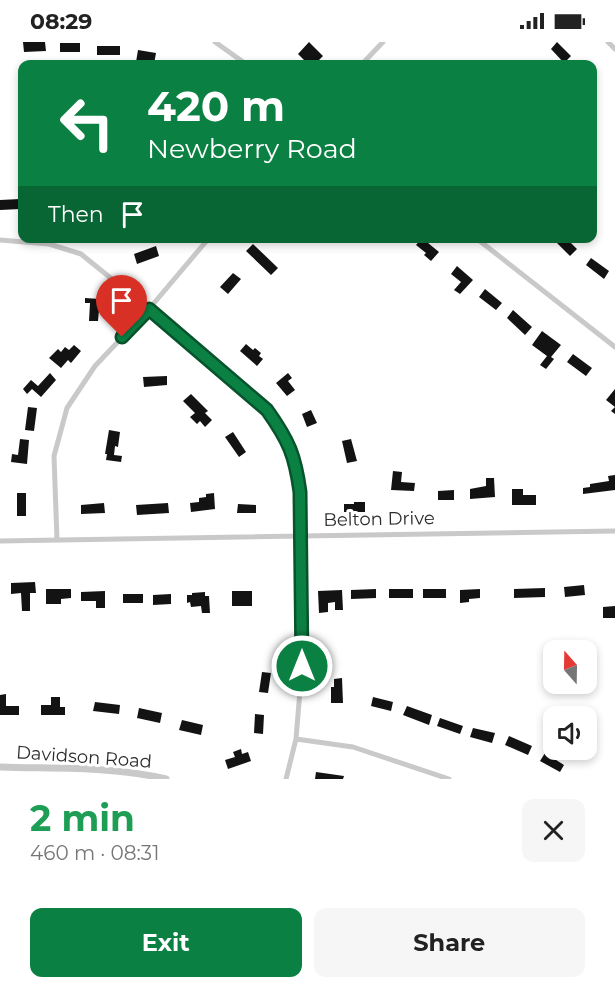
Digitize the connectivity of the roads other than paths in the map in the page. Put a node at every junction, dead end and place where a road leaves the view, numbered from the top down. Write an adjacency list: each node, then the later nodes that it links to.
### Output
1 (214, 42): 5 (street)
2 (383, 42): 6 (street)
3 (609, 42): 4 (street)
4 (615, 49)
5 (240, 60)
6 (366, 60)
7 (0, 240): 8 (street)
8 (18, 241)
9 (37, 243): 12 (street)
10 (205, 243): 12 (street)
11 (482, 243): 13 (street)
12 (149, 309): 15 (street); 16 (street)
13 (615, 347)
14 (615, 531): 15 (street, Belton Drive)
15 (301, 536): 16 (street, Belton Drive); 18 (street)
16 (57, 540): 17 (street, Belton Drive)
17 (0, 541)
18 (296, 739): 21 (street); 22 (street)
19 (0, 767): 20 (street, Davidson Road)
20 (166, 779)
21 (286, 779)
22 (449, 779)

